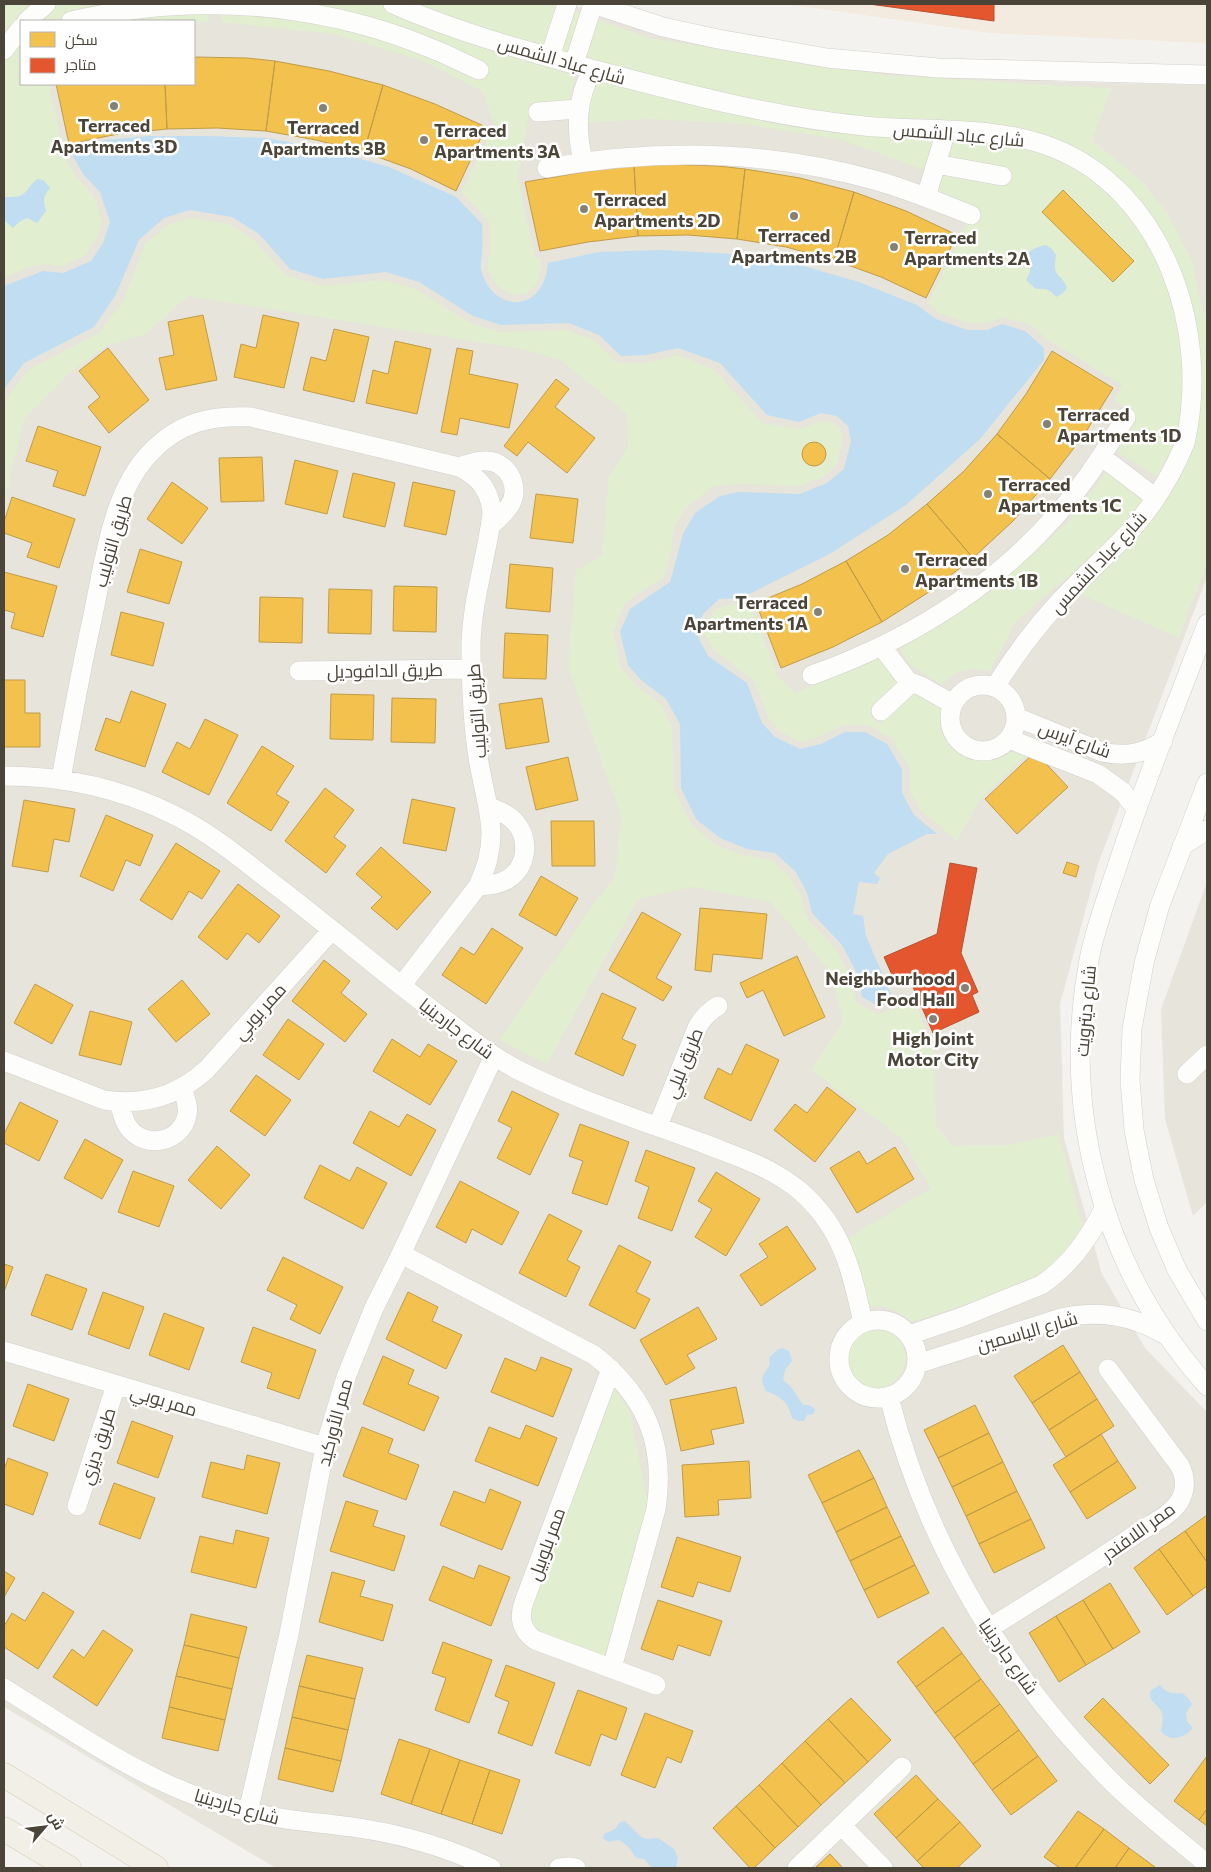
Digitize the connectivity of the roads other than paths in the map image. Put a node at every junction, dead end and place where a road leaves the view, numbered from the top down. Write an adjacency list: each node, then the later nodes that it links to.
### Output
1 (46, 4): 6 (street)
2 (221, 4): 7 (street); 12 (street)
3 (393, 4): 10 (street, شارع عباد الشمس)
4 (567, 4): 10 (street)
5 (593, 4): 11 (street); 13 (street)
6 (28, 20)
7 (76, 20)
8 (20, 29): 9 (street)
9 (4, 50)
10 (550, 57): 11 (street, شارع عباد الشمس)
11 (583, 67): 14 (street); 16 (street, شارع عباد الشمس)
12 (478, 70)
13 (1207, 75)
14 (578, 108): 15 (street); 17 (street)
15 (538, 112)
16 (946, 131): 18 (street); 26 (street, شارع عباد الشمس)
17 (583, 161): 19 (street); 21 (street)
18 (936, 164): 20 (street); 21 (street)
19 (547, 168)
20 (1002, 176)
21 (926, 197): 22 (street)
22 (971, 215)
23 (1126, 417): 24 (street)
24 (1102, 457): 26 (street); 29 (street)
25 (459, 467): 27 (street, طريق التوليب); 27 (street, طريق التوليب); 41 (street, طريق التوليب)
26 (1156, 498): 34 (street, شارع عباد الشمس)
27 (491, 525): 30 (street, طريق التوليب)
28 (1207, 624): 39 (street, شارع ديترويت)
29 (887, 645): 32 (street); 33 (street)
30 (471, 669): 31 (street, طريق الدافوديل); 43 (street, طريق التوليب)
31 (299, 671)
32 (812, 676)
33 (916, 684): 35 (street); 36 (street)
34 (995, 687): 35 (street); 37 (street, شارع آيرس)
35 (953, 704): 38 (street)
36 (881, 711)
37 (1016, 717): 38 (street, شارع آيرس); 39 (street, شارع آيرس)
38 (1009, 739): 44 (street, شارع آيرس)
39 (1163, 741): 44 (street, شارع ديترويت)
40 (4, 776): 41 (street, شارع جاردينيا)
41 (61, 779): 48 (street, شارع جاردينيا)
42 (1207, 783): 46 (street)
43 (490, 807): 47 (street, طريق التوليب); 47 (street)
44 (1136, 809): 58 (street, شارع ديترويت)
45 (1207, 830): 46 (street)
46 (1182, 846): 60 (street)
47 (478, 886): 49 (street, طريق التوليب)
48 (332, 930): 49 (street, شارع جاردينيا); 55 (street, ممر بوبي)
49 (401, 986): 52 (street, شارع جاردينيا)
50 (718, 1006): 57 (street, طريق ليلي)
51 (1207, 1055): 54 (street)
52 (494, 1056): 57 (street, شارع جاردينيا); 59 (street, ممر الأوركيد)
53 (4, 1061): 56 (street, ممر بوبي)
54 (1187, 1074)
55 (182, 1088): 56 (street, ممر بوبي); 56 (street)
56 (119, 1102)
57 (658, 1126): 61 (street, شارع جاردينيا)
58 (1104, 1208): 62 (street, شارع ديترويت); 63 (street, شارع الياسمين)
59 (401, 1254): 66 (street); 71 (street, ممر الأوركيد)
60 (1207, 1321)
61 (863, 1323): 63 (street); 70 (street)
62 (1165, 1334): 65 (street, شارع الياسمين); 69 (street, شارع ديترويت)
63 (909, 1335): 65 (street)
64 (4, 1351): 68 (street, ممر بوبي)
65 (917, 1364): 70 (street)
66 (611, 1369): 74 (street); 74 (street, ممر بلوبيل)
67 (1108, 1369): 73 (street, ممر اللافندر)
68 (116, 1386): 71 (street, ممر بوبي); 72 (street, طريق ديزي)
69 (1207, 1386)
70 (888, 1398): 73 (street, شارع جاردينيا)
71 (325, 1448): 79 (street, ممر الأوركيد)
72 (77, 1506)
73 (988, 1629): 82 (street, شارع جاردينيا)
74 (612, 1668): 75 (street, ممر بلوبيل)
75 (656, 1685)
76 (4, 1688): 79 (street, شارع جاردينيا)
77 (902, 1767): 80 (street)
78 (4, 1775): 84 (main road)
79 (248, 1812): 85 (street, شارع جاردينيا)
80 (842, 1826): 88 (street); 89 (street)
81 (4, 1829): 83 (main road)
82 (1207, 1864)
83 (69, 1868)
84 (156, 1868)
85 (490, 1868)
86 (559, 1868): 87 (street)
87 (576, 1868)
88 (797, 1868)
89 (883, 1868)

